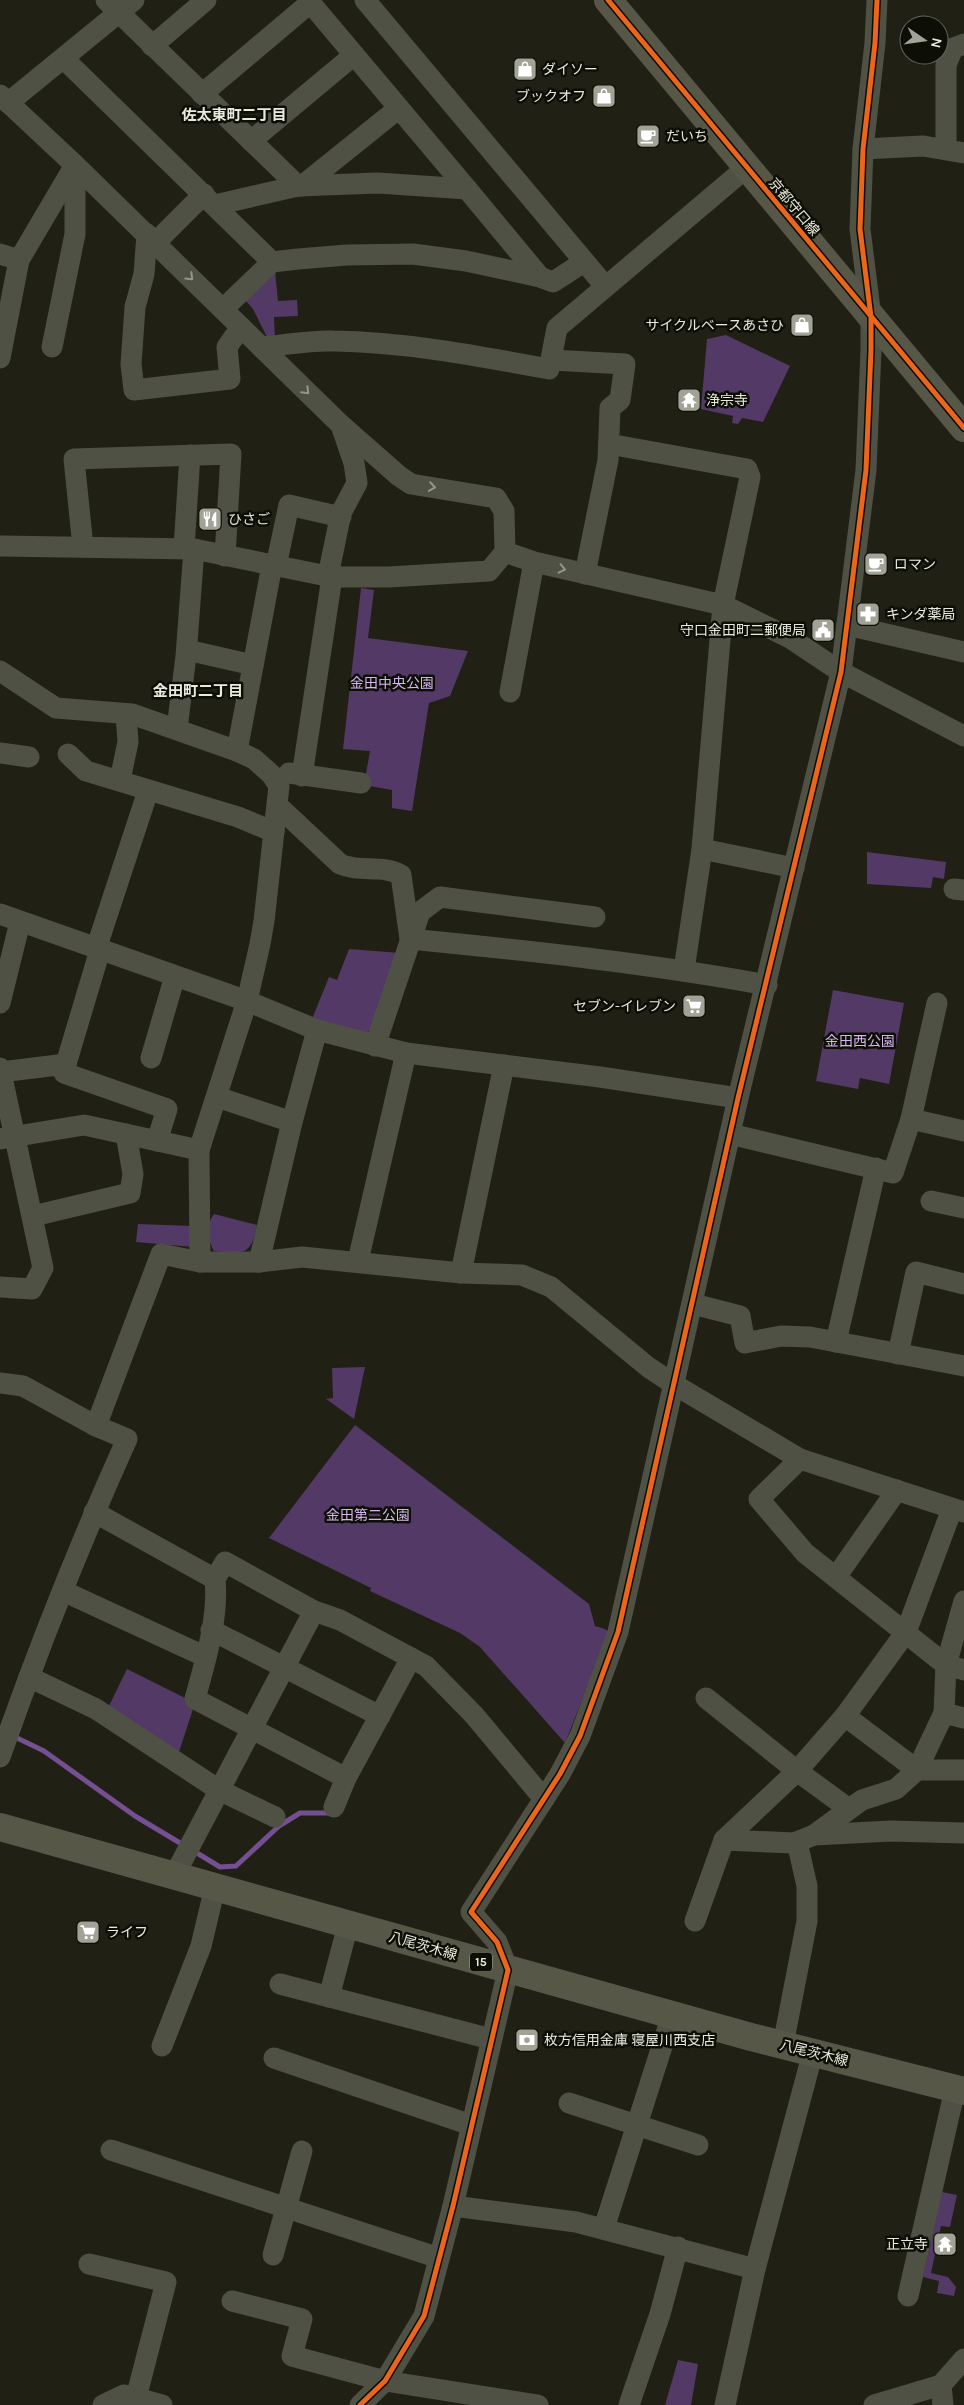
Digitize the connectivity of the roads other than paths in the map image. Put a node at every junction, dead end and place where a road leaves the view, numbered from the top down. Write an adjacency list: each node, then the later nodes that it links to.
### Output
1 (206, 0): 8 (street)
2 (365, 0): 25 (street)
3 (608, 0): 18 (main road, 京都守口線)
4 (877, 0): 15 (street)
5 (309, 1): 9 (street); 11 (street)
6 (119, 4): 8 (street); 10 (street)
7 (964, 44): 16 (street)
8 (152, 46): 11 (street)
9 (354, 55): 13 (street); 14 (street)
10 (63, 58): 12 (street); 21 (street)
11 (202, 94): 14 (street)
12 (4, 99): 17 (street)
13 (399, 108): 19 (street); 20 (street)
14 (251, 141): 19 (street)
15 (863, 149): 16 (street); 29 (street)
16 (955, 151)
17 (75, 165): 22 (street); 23 (street); 31 (street)
18 (746, 168): 27 (street); 29 (main road, 京都守口線)
19 (300, 186): 20 (street); 21 (street)
20 (467, 189): 26 (street)
21 (210, 199): 22 (street); 24 (street)
22 (151, 238): 28 (street, one-way to 28); 30 (street)
23 (9, 257): 33 (street)
24 (272, 262): 26 (street); 28 (street)
25 (584, 262): 26 (street); 27 (street)
26 (540, 277)
27 (604, 286): 34 (street)
28 (223, 309): 30 (street)
29 (871, 318): 36 (main road, 京都守口線); 50 (street)
30 (241, 327): 32 (street)
31 (52, 347)
32 (261, 347): 34 (street); 35 (street, one-way to 35)
33 (0, 358)
34 (551, 360): 37 (street)
35 (341, 426): 39 (street); 43 (street, one-way to 43)
36 (964, 428)
37 (609, 444): 47 (street); 49 (street)
38 (190, 455): 41 (street); 42 (street); 44 (street)
39 (341, 517): 46 (street); 48 (street)
40 (0, 546): 41 (street)
41 (83, 547): 42 (street)
42 (189, 549): 44 (street); 51 (street)
43 (505, 552): 45 (street); 48 (street)
44 (225, 556): 46 (street)
45 (534, 562): 47 (street, one-way to 47); 56 (street)
46 (274, 566): 48 (street); 53 (street)
47 (585, 574): 49 (street)
48 (330, 577): 65 (street)
49 (723, 605): 55 (street); 71 (street)
50 (847, 625): 52 (street); 55 (street)
51 (187, 650): 53 (street); 58 (street)
52 (964, 652)
53 (253, 665): 60 (street)
54 (0, 671): 57 (street)
55 (841, 672): 59 (street); 72 (street)
56 (510, 692)
57 (126, 714): 58 (street); 66 (street)
58 (177, 729): 60 (street)
59 (964, 736)
60 (237, 751): 64 (street)
61 (0, 753): 63 (street)
62 (68, 754): 66 (street)
63 (29, 757)
64 (265, 768): 65 (street); 69 (street)
65 (302, 776): 67 (street)
66 (120, 780): 68 (street)
67 (361, 783)
68 (148, 791): 70 (street); 77 (street)
69 (277, 805): 70 (street); 76 (street)
70 (274, 832): 81 (street)
71 (702, 849): 72 (street); 78 (street)
72 (794, 868): 80 (street)
73 (0, 914): 75 (street)
74 (595, 917): 76 (street)
75 (20, 922): 77 (street); 83 (street)
76 (410, 939): 78 (street); 85 (street)
77 (98, 950): 79 (street); 88 (street)
78 (684, 970): 80 (street)
79 (175, 976): 81 (street); 87 (street)
80 (767, 985): 92 (street)
81 (247, 1001): 84 (street); 91 (street)
82 (937, 1003): 93 (street)
83 (0, 1004)
84 (317, 1030): 85 (street); 94 (street)
85 (375, 1046): 86 (street)
86 (406, 1053): 89 (street); 105 (street)
87 (151, 1058)
88 (66, 1064): 90 (street); 99 (street)
89 (504, 1065): 92 (street); 108 (street)
90 (0, 1070): 98 (street)
91 (217, 1097): 94 (street); 100 (street)
92 (738, 1098): 97 (street)
93 (911, 1119): 95 (street); 101 (street)
94 (292, 1122): 107 (street)
95 (964, 1131)
96 (126, 1134): 98 (street); 99 (street); 104 (street)
97 (730, 1134): 101 (street); 111 (street)
98 (8, 1138): 104 (street)
99 (157, 1141): 100 (street)
100 (199, 1150): 106 (street)
101 (876, 1168): 112 (street)
102 (931, 1201): 103 (street)
103 (964, 1208)
104 (33, 1216): 110 (street)
105 (358, 1261): 107 (street); 108 (street)
106 (200, 1262): 107 (street); 117 (street)
107 (259, 1262)
108 (462, 1273): 116 (street)
109 (964, 1284): 113 (street)
110 (0, 1287)
111 (693, 1304): 112 (street); 116 (street)
112 (836, 1342): 113 (street)
113 (898, 1354): 114 (street)
114 (964, 1366)
115 (0, 1383): 117 (street)
116 (675, 1385): 118 (street); 145 (street)
117 (96, 1426): 121 (street)
118 (800, 1459): 119 (street); 122 (street)
119 (897, 1490): 120 (street); 122 (street)
120 (958, 1510): 128 (street)
121 (94, 1512): 123 (street); 124 (street)
122 (836, 1577): 128 (street)
123 (215, 1579): 126 (street); 127 (street)
124 (63, 1591): 129 (street); 133 (street)
125 (964, 1601): 132 (street)
126 (314, 1611): 130 (street); 131 (street)
127 (211, 1630): 129 (street); 131 (street)
128 (906, 1632): 132 (street); 137 (street)
129 (206, 1657): 138 (street)
130 (411, 1658): 136 (street); 145 (street)
131 (283, 1668): 136 (street); 138 (street)
132 (955, 1668): 135 (street)
133 (29, 1677): 139 (street); 144 (street)
134 (706, 1698): 142 (street)
135 (954, 1715): 140 (street)
136 (380, 1716): 143 (street)
137 (845, 1716): 140 (street); 142 (street)
138 (252, 1729): 143 (street); 144 (street)
139 (0, 1757)
140 (917, 1770): 141 (street); 147 (street)
141 (964, 1770)
142 (797, 1771): 147 (street); 152 (street)
143 (346, 1778): 146 (street)
144 (219, 1790): 148 (street); 153 (street)
145 (544, 1799): 157 (street)
146 (334, 1807)
147 (849, 1808): 151 (street)
148 (275, 1817)
149 (1, 1832): 153 (main road, 八尾茨木線 / 15)
150 (964, 1834): 151 (street)
151 (806, 1838): 152 (street); 162 (street)
152 (724, 1840): 155 (street)
153 (174, 1876): 154 (main road, 八尾茨木線 / 15)
154 (215, 1888): 156 (main road, 八尾茨木線 / 15); 163 (street)
155 (695, 1920)
156 (348, 1925): 157 (main road, 八尾茨木線 / 15); 159 (street)
157 (508, 1970): 160 (main road, 八尾茨木線 / 15); 161 (street)
158 (280, 1984): 159 (street)
159 (329, 1998): 161 (street)
160 (672, 2015): 162 (main road, 八尾茨木線 / 15); 168 (street)
161 (491, 2039): 169 (street)
162 (783, 2045): 164 (main road, 八尾茨木線 / 15)
163 (162, 2046)
164 (813, 2052): 166 (main road, 八尾茨木線 / 15); 180 (street)
165 (274, 2058): 169 (street)
166 (960, 2090): 181 (street)
167 (570, 2103): 168 (street)
168 (638, 2124): 170 (street); 175 (street)
169 (471, 2125): 174 (street)
170 (698, 2145)
171 (111, 2150): 173 (street)
172 (302, 2151): 173 (street)
173 (286, 2206): 177 (street); 178 (street)
174 (453, 2206): 175 (street); 178 (street)
175 (604, 2228): 176 (street)
176 (678, 2247): 180 (street); 191 (street)
177 (273, 2255)
178 (439, 2258): 184 (street)
179 (89, 2264): 186 (street)
180 (754, 2269): 192 (street)
181 (908, 2296)
182 (232, 2301): 184 (street)
183 (964, 2359): 185 (street)
184 (385, 2381): 189 (street); 190 (street)
185 (942, 2395): 193 (street)
186 (136, 2398): 187 (street); 188 (street)
187 (103, 2405)
188 (162, 2405)
189 (360, 2405)
190 (538, 2405)
191 (629, 2405)
192 (725, 2405)
193 (874, 2405)

